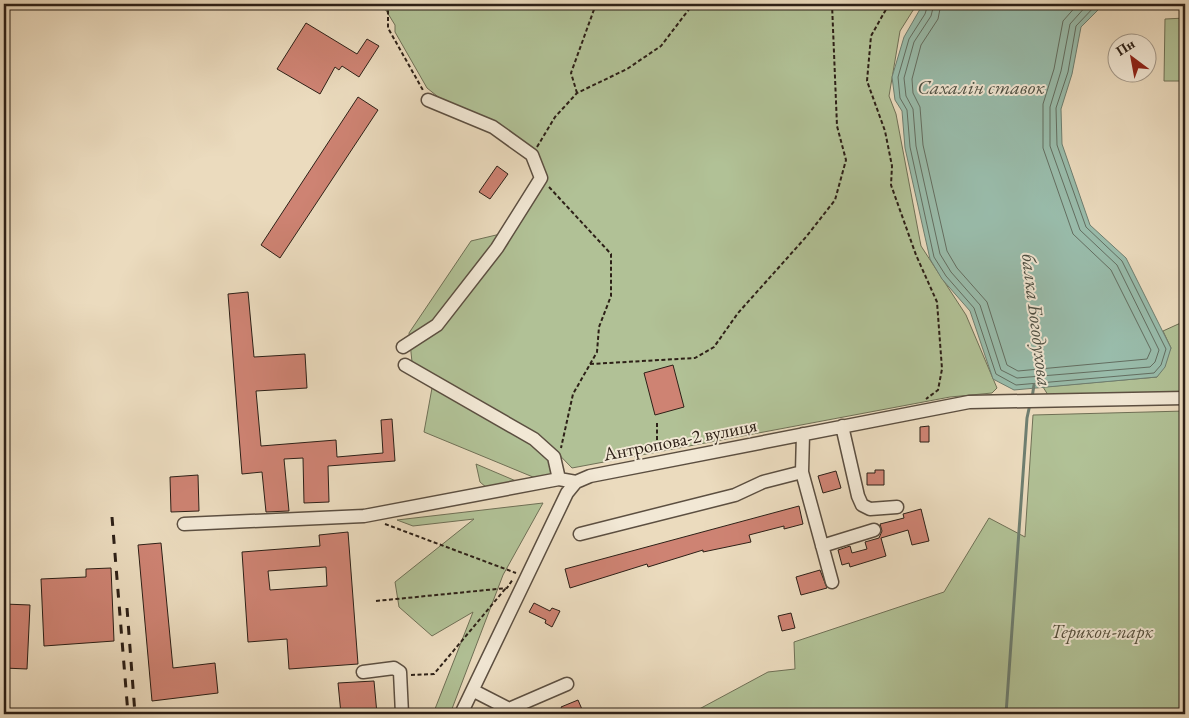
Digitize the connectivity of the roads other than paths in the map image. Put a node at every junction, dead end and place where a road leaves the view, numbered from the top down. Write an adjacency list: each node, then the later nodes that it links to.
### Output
1 (428, 100): 2 (street)
2 (403, 346)
3 (405, 365): 8 (street)
4 (1185, 398): 5 (street, Антропова-2 вулиця)
5 (842, 426): 6 (street, Антропова-2 вулиця); 10 (street)
6 (803, 434): 7 (street); 9 (street, Антропова-2 вулиця)
7 (802, 472): 13 (street); 14 (street)
8 (559, 479): 9 (street); 11 (street)
9 (576, 482): 18 (street)
10 (898, 507)
11 (184, 524)
12 (874, 530): 14 (street)
13 (580, 534)
14 (822, 546): 15 (street)
15 (832, 582)
16 (363, 672): 19 (street)
17 (566, 684): 18 (street)
18 (474, 691): 20 (street)
19 (402, 714)
20 (462, 714)

